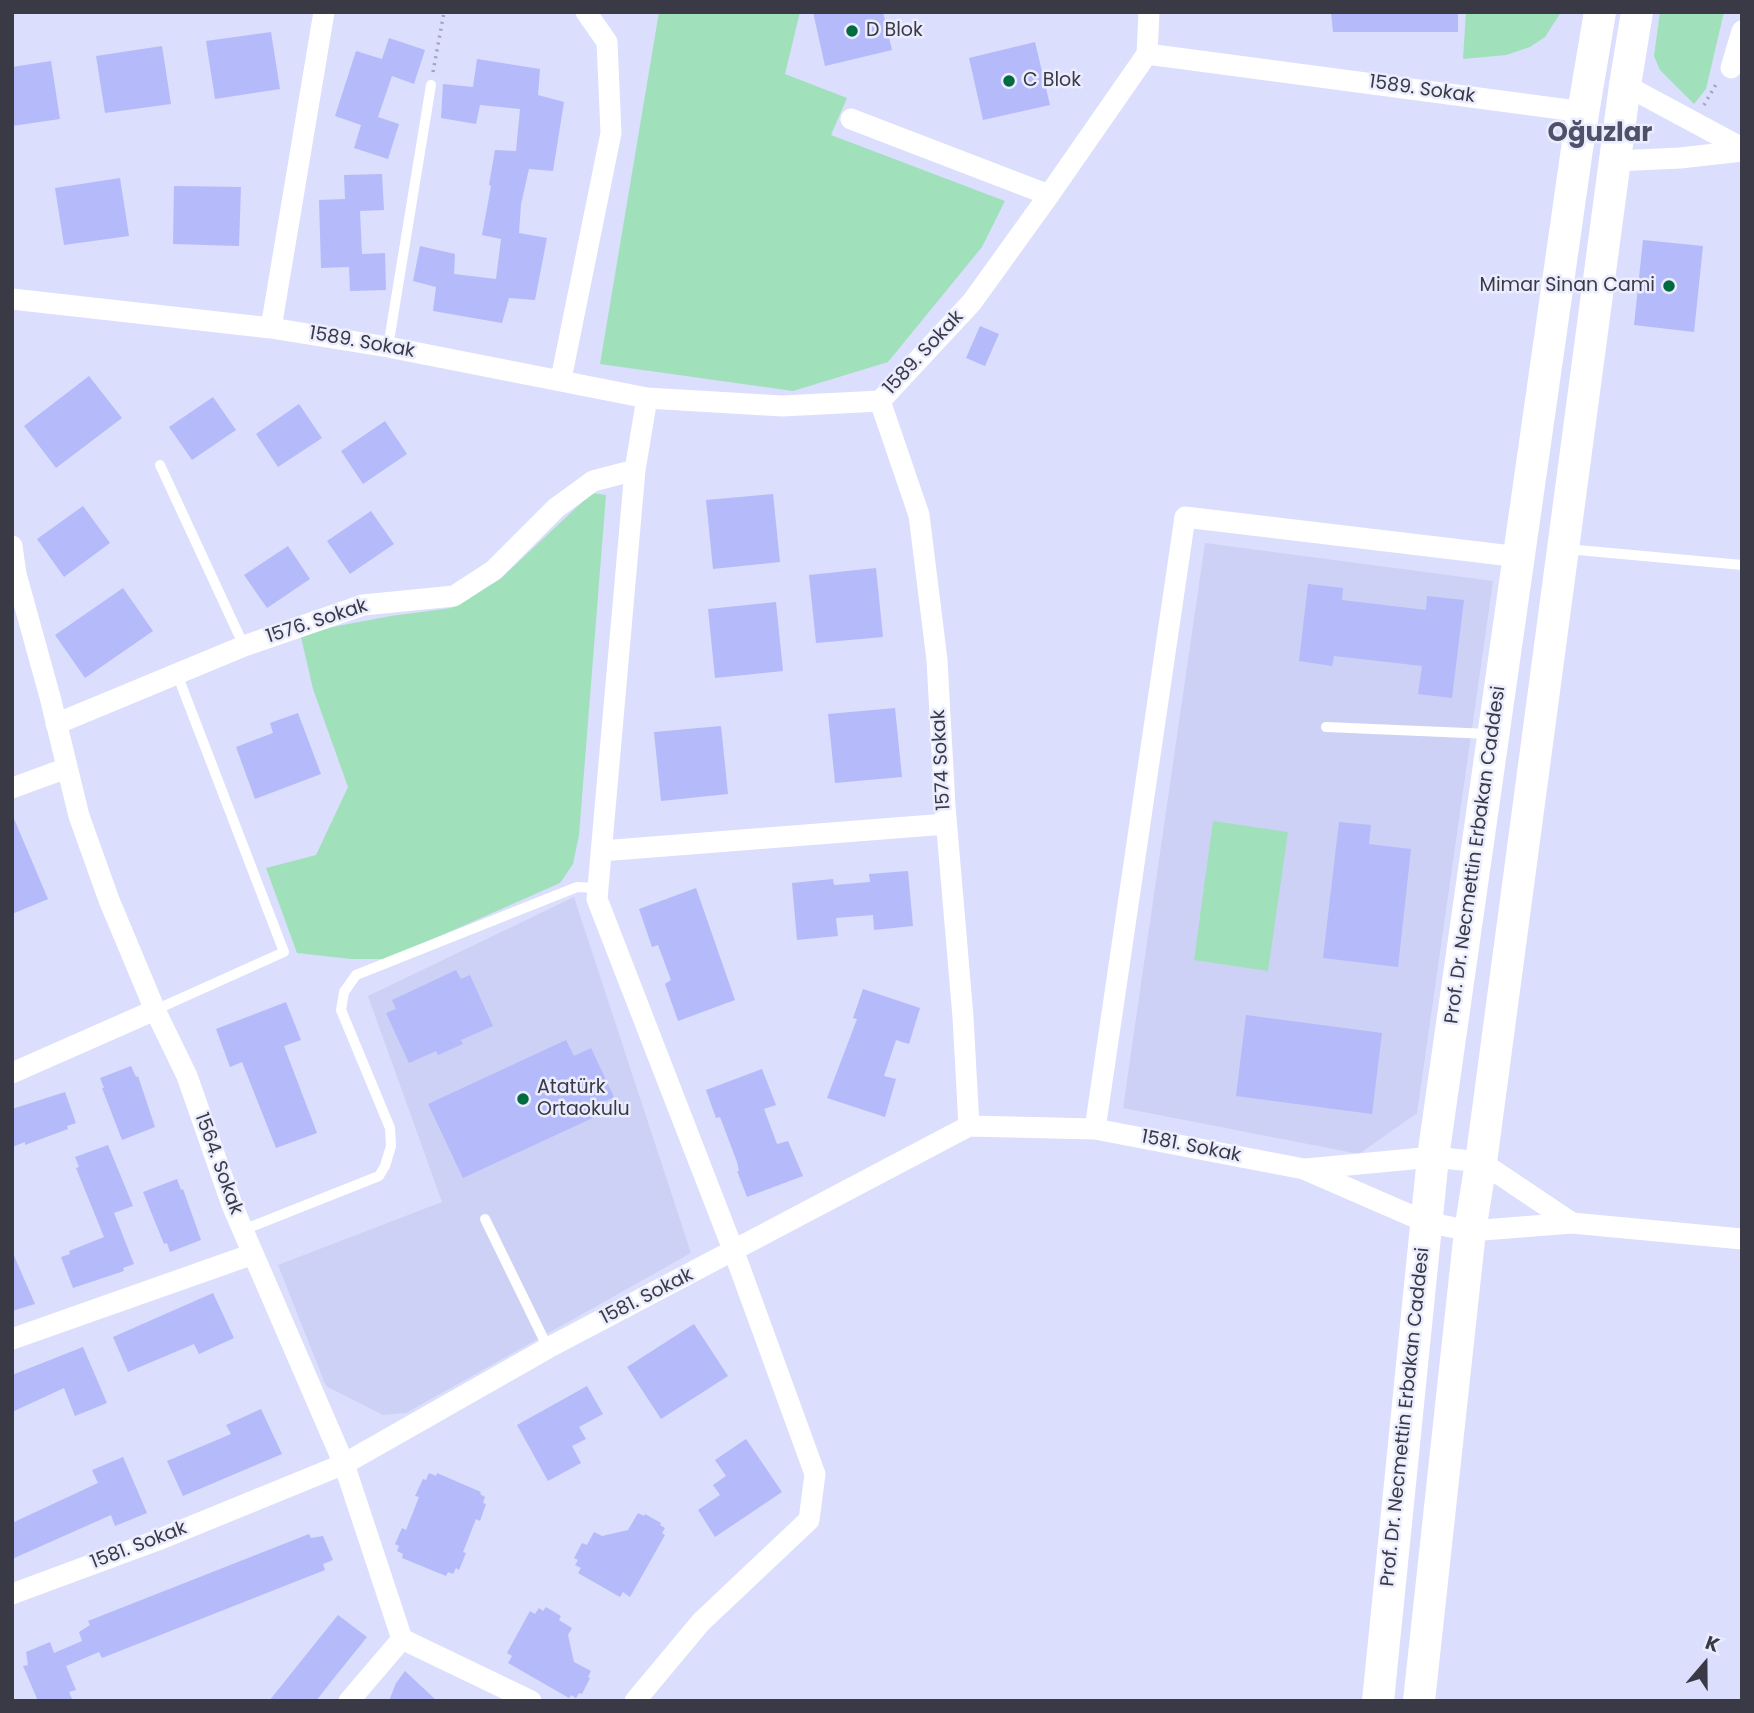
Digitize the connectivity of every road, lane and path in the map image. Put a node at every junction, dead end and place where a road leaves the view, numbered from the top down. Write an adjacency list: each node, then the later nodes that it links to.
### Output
1 (324, 12): 19 (street)
2 (444, 12): 10 (path)
3 (586, 12): 21 (street)
4 (1149, 12): 8 (street)
5 (1600, 12): 12 (main road, Prof. Dr. Necmettin Erbakan Caddesi)
6 (1637, 12): 11 (main road)
7 (1742, 31): 9 (street)
8 (1147, 54): 12 (street, 1589. Sokak); 17 (street, 1589. Sokak)
9 (1731, 68): 14 (path)
10 (431, 85): 20 (lane)
11 (1625, 85): 14 (street); 16 (main road)
12 (1584, 112): 28 (main road, Prof. Dr. Necmettin Erbakan Caddesi)
13 (851, 119): 17 (street)
14 (1694, 123): 15 (street)
15 (1742, 149): 16 (street)
16 (1616, 161): 27 (main road)
17 (1049, 195): 23 (street, 1589. Sokak)
18 (12, 299): 19 (street, 1589. Sokak)
19 (271, 328): 20 (street, 1589. Sokak)
20 (388, 347): 21 (street, 1589. Sokak)
21 (561, 379): 22 (street, 1589. Sokak)
22 (647, 398): 23 (street, 1589. Sokak); 25 (street)
23 (880, 401): 37 (street, 1574 Sokak)
24 (160, 465): 30 (lane)
25 (635, 470): 30 (street, 1576. Sokak); 38 (street)
26 (12, 549): 32 (street, 1564. Sokak)
27 (1564, 549): 29 (lane); 45 (main road)
28 (1520, 557): 34 (main road, Prof. Dr. Necmettin Erbakan Caddesi); 43 (street)
29 (1742, 565)
30 (244, 646): 31 (street, 1576. Sokak)
31 (177, 674): 32 (street, 1576. Sokak); 40 (lane)
32 (56, 724): 35 (street, 1564. Sokak)
33 (1326, 727): 34 (lane)
34 (1493, 734): 44 (main road, Prof. Dr. Necmettin Erbakan Caddesi)
35 (67, 768): 36 (street); 40 (street, 1564. Sokak)
36 (12, 789)
37 (946, 824): 38 (street); 42 (street, 1574 Sokak)
38 (601, 851): 39 (street)
39 (597, 888): 50 (lane); 53 (street)
40 (155, 1010): 41 (street); 50 (street, 1564. Sokak)
41 (12, 1073)
42 (969, 1126): 43 (street, 1581. Sokak); 53 (street, 1581. Sokak)
43 (1096, 1129): 46 (street, 1581. Sokak)
44 (1433, 1157): 45 (street); 46 (street); 48 (main road, Prof. Dr. Necmettin Erbakan Caddesi)
45 (1481, 1162): 49 (street); 51 (main road)
46 (1304, 1169): 48 (street)
47 (485, 1219): 56 (lane)
48 (1426, 1222): 51 (street); 63 (main road, Prof. Dr. Necmettin Erbakan Caddesi)
49 (1572, 1223): 51 (street); 52 (street)
50 (243, 1230): 54 (street, 1564. Sokak)
51 (1470, 1231): 64 (main road)
52 (1742, 1239)
53 (734, 1252): 56 (street, 1581. Sokak); 62 (street)
54 (253, 1254): 55 (street); 57 (street, 1564. Sokak)
55 (12, 1339)
56 (548, 1348): 57 (street, 1581. Sokak)
57 (344, 1464): 58 (street, 1581. Sokak); 59 (street, 1564. Sokak)
58 (12, 1594)
59 (402, 1639): 60 (street); 61 (street)
60 (349, 1701)
61 (531, 1701)
62 (635, 1701)
63 (1378, 1701)
64 (1419, 1701)

